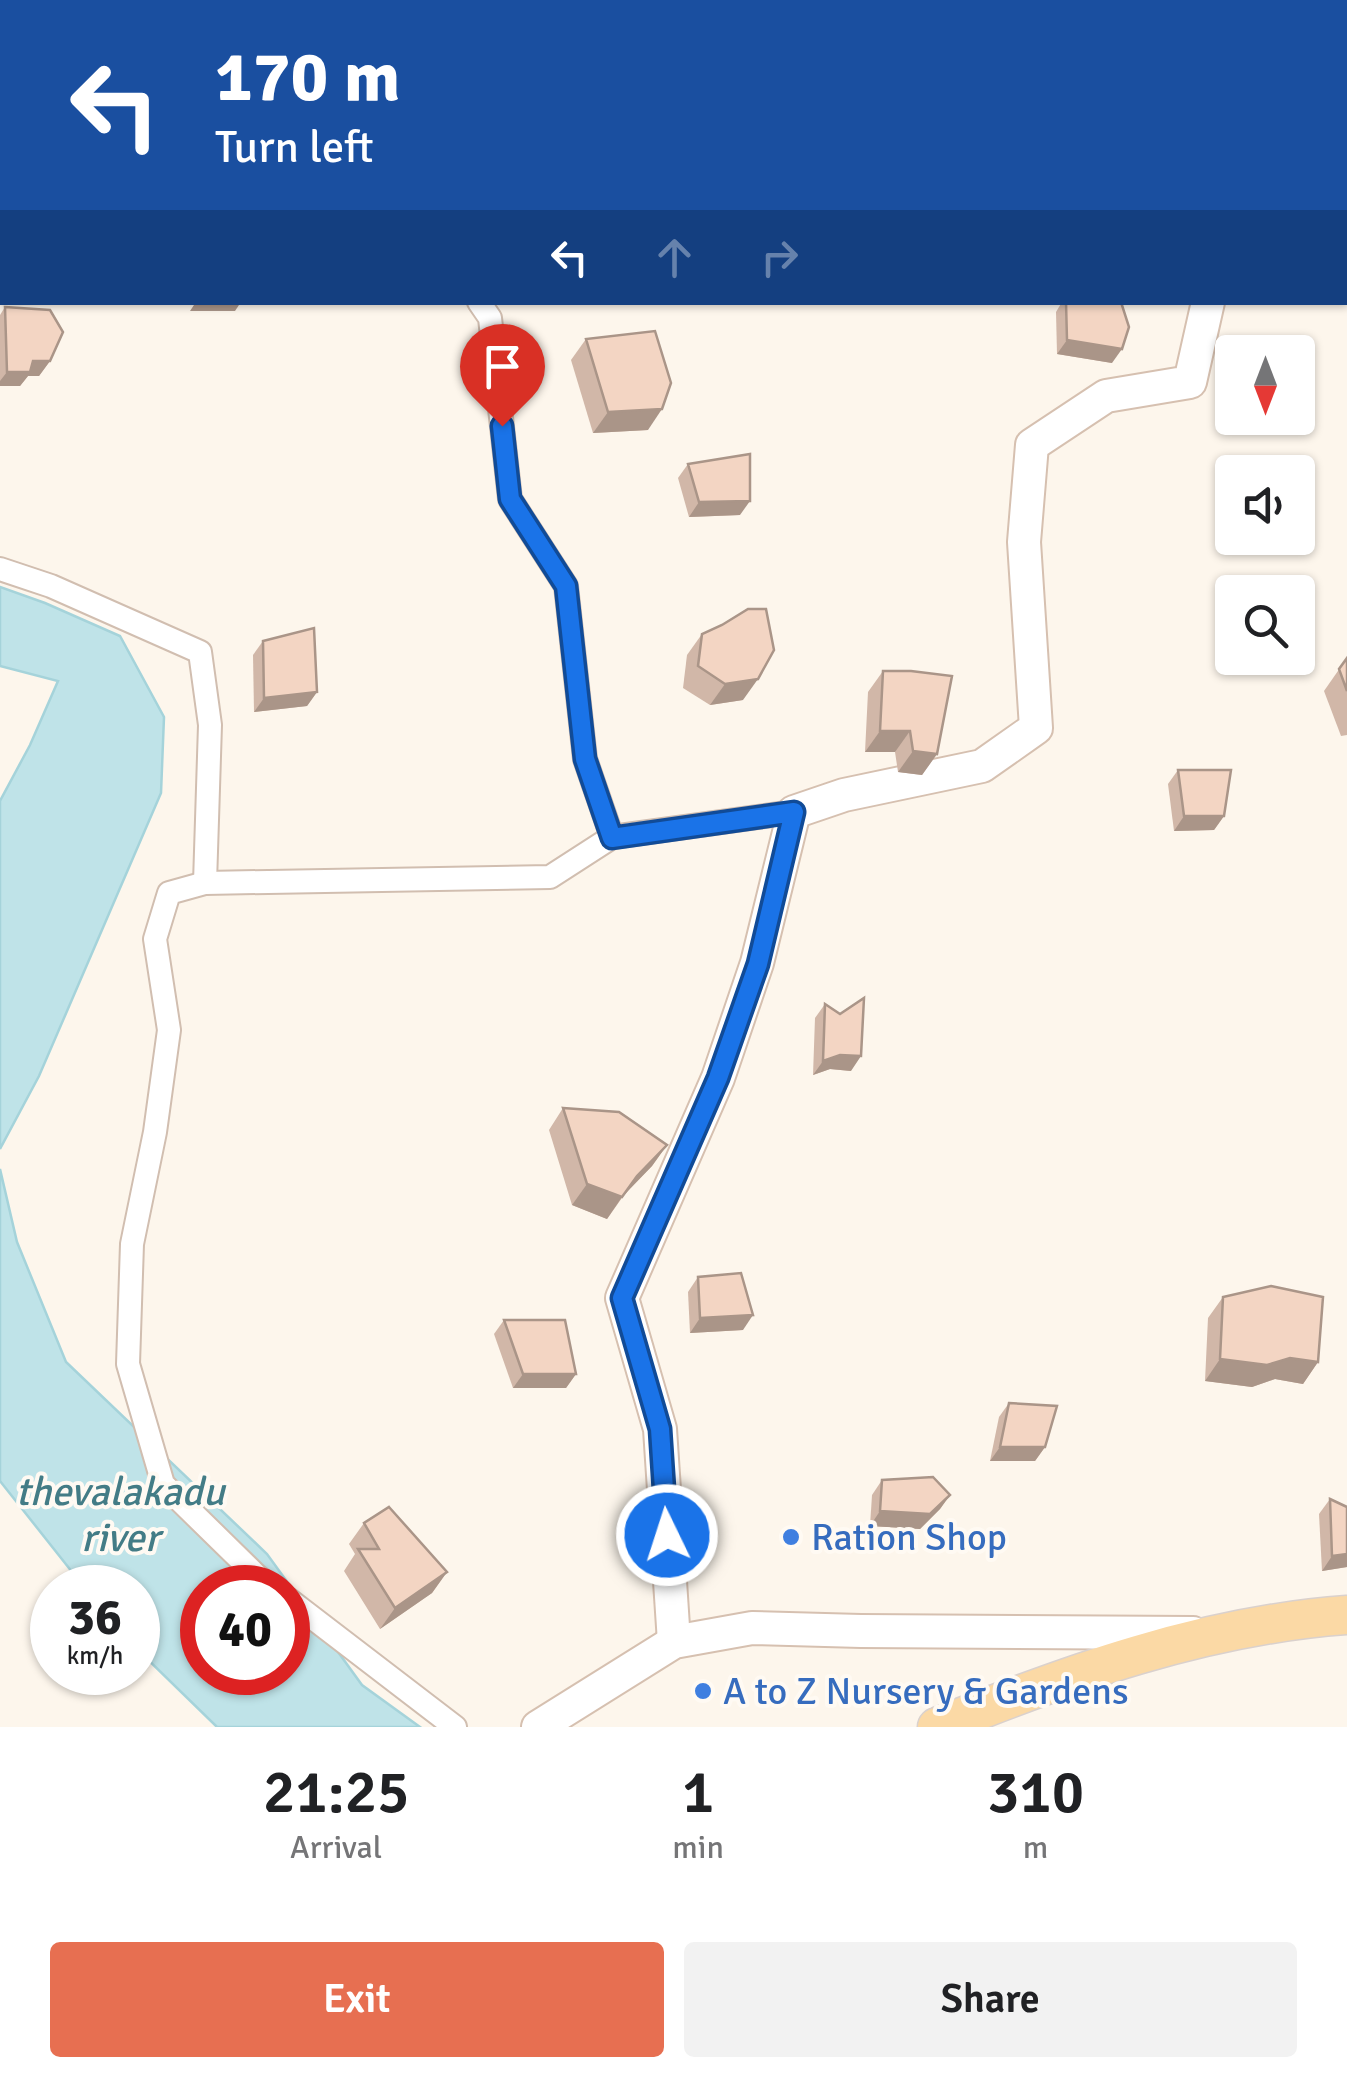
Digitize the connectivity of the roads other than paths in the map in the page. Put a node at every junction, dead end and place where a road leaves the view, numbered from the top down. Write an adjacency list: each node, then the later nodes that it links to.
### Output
1 (481, 305): 5 (street)
2 (1207, 305): 4 (street)
3 (0, 570): 6 (street)
4 (794, 812): 5 (street); 11 (street)
5 (612, 838): 6 (street)
6 (205, 883): 7 (street)
7 (246, 1565)
8 (1347, 1614): 10 (main road)
9 (310, 1617): 12 (street)
10 (1223, 1634): 11 (street); 14 (main road)
11 (674, 1642): 13 (street)
12 (455, 1727)
13 (538, 1727)
14 (936, 1727)

